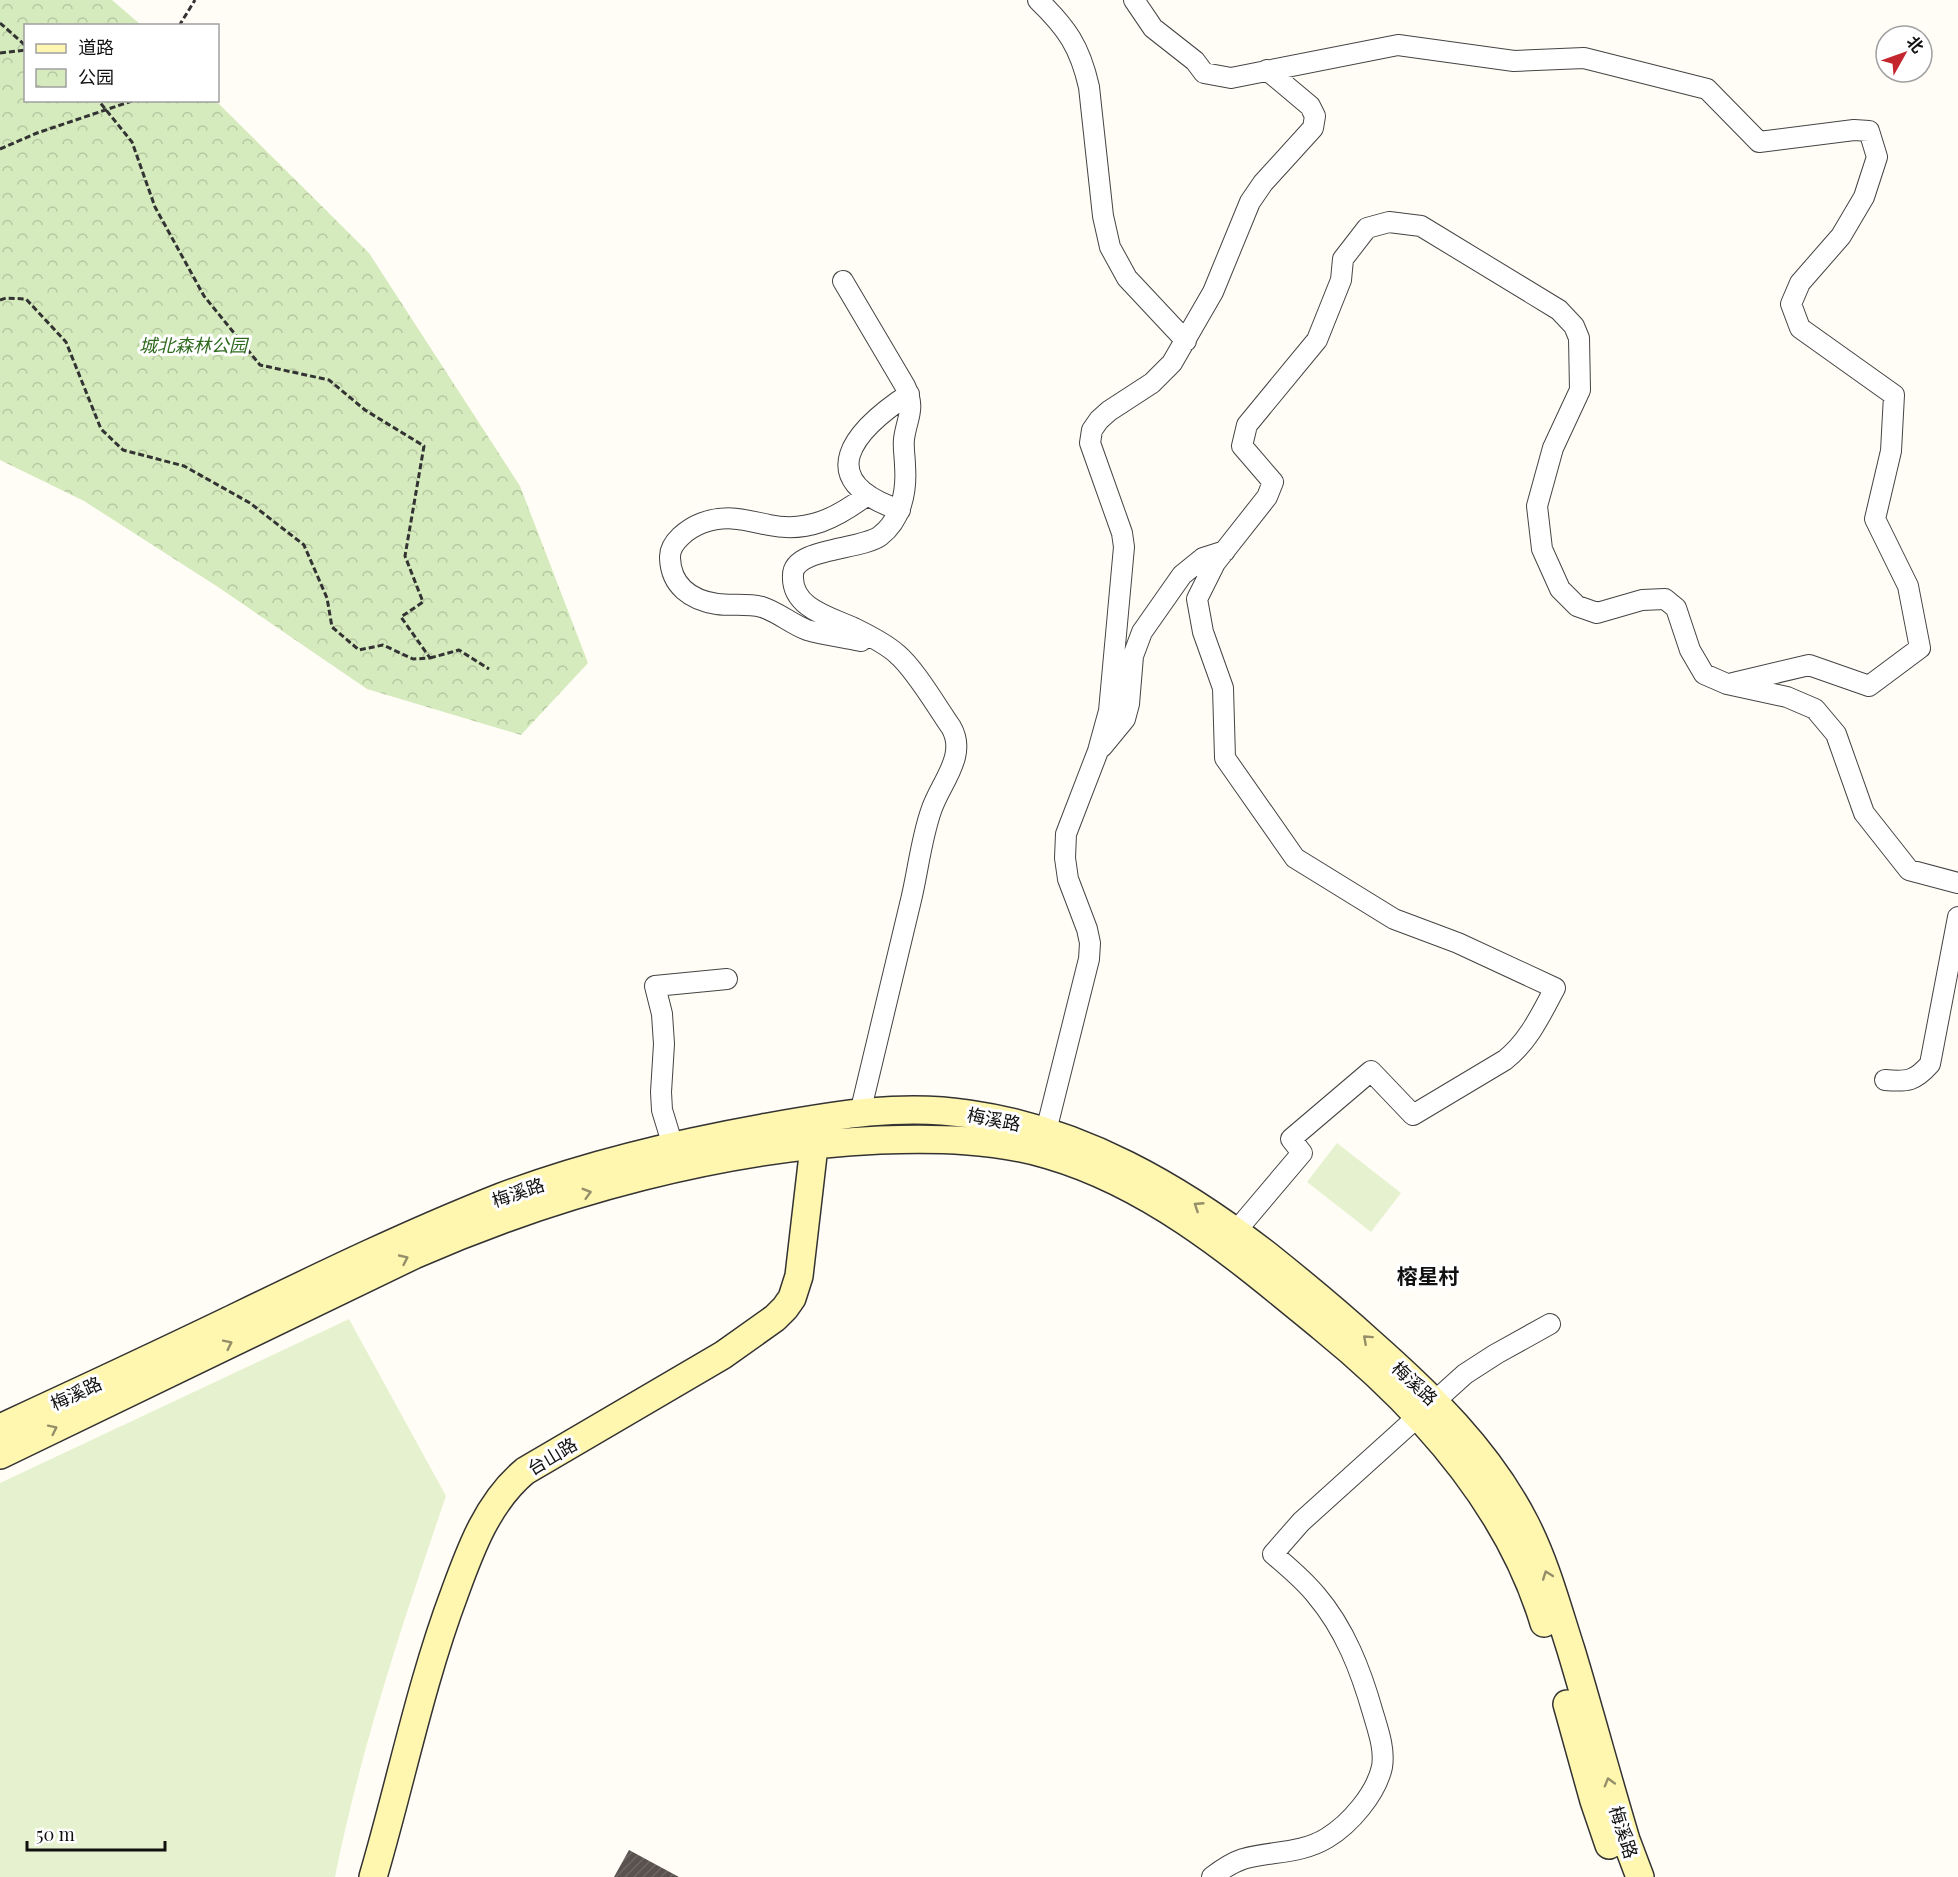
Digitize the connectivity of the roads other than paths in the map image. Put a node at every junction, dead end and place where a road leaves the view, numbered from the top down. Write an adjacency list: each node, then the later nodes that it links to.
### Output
1 (1038, 0): 5 (street)
2 (1134, 0): 3 (street)
3 (1267, 70): 5 (street); 11 (street)
4 (843, 281): 6 (street)
5 (1186, 340): 12 (street)
6 (909, 394): 7 (street); 8 (street)
7 (866, 496): 8 (street); 10 (street)
8 (900, 510): 10 (street)
9 (1225, 550): 11 (street); 12 (street); 22 (street)
10 (883, 644): 17 (street)
11 (1726, 684): 13 (street)
12 (1098, 751): 19 (street)
13 (1958, 883)
14 (1958, 917): 16 (street)
15 (727, 979): 20 (street)
16 (1885, 1080)
17 (860, 1113): 18 (main road, 梅溪路); 19 (main road, 梅溪路)
18 (817, 1119): 20 (main road, 梅溪路); 21 (main road, 台山路)
19 (1046, 1131): 22 (main road, 梅溪路, one-way to 19)
20 (673, 1146): 25 (main road, 梅溪路)
21 (814, 1146): 24 (main road, 梅溪路); 26 (main road, 梅溪路, one-way to 21); 27 (main road, 台山路)
22 (1236, 1231): 24 (main road, 梅溪路, one-way to 22)
23 (1550, 1324): 24 (street)
24 (1427, 1409): 28 (street); 29 (main road, 梅溪路); 30 (main road, 梅溪路, one-way to 24)
25 (0, 1428)
26 (0, 1455)
27 (373, 1877)
28 (1212, 1877)
29 (1622, 1877)
30 (1640, 1877)

